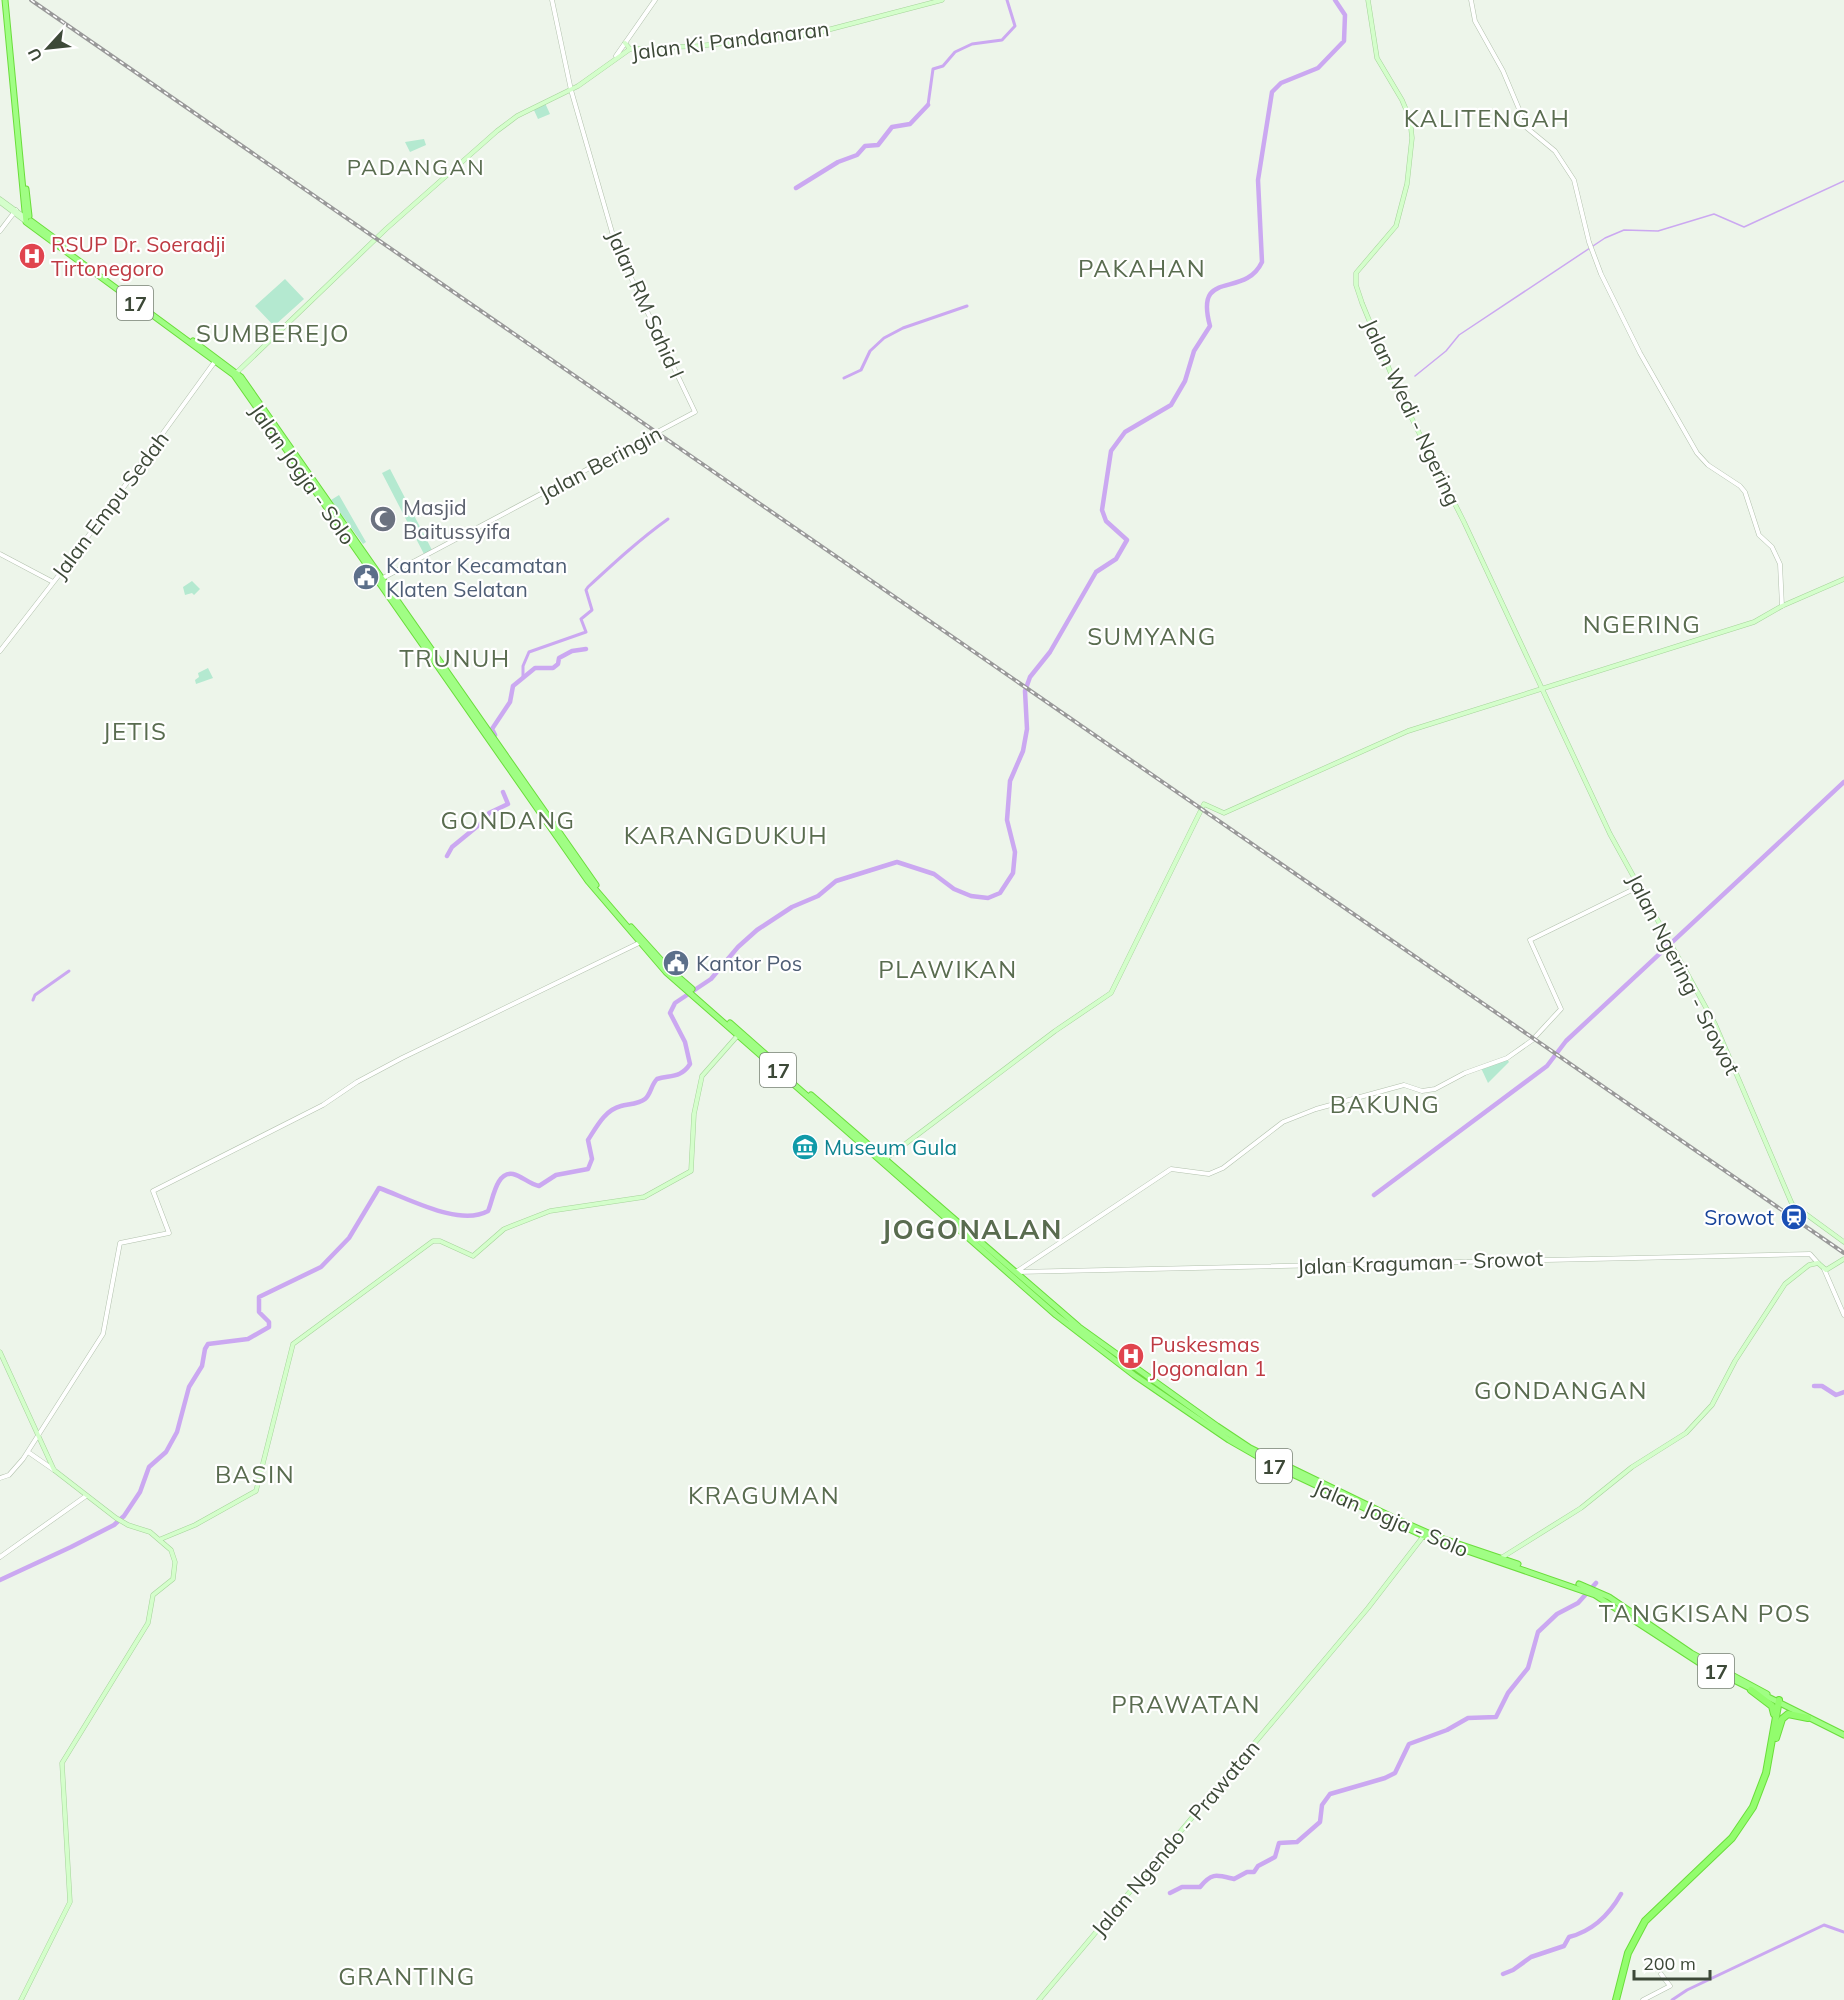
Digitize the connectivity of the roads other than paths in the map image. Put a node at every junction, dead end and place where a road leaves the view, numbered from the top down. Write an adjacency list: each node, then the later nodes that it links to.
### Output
1 (5, 0): 11 (highway)
2 (552, 0): 10 (street, Jalan RM Sahid I)
3 (655, 0): 7 (street)
4 (942, 0): 8 (main road, Jalan Ki Pandanaran)
5 (1368, 0): 25 (main road, Jalan Wedi - Ngering)
6 (1471, 0): 23 (street)
7 (625, 43): 8 (main road); 9 (street)
8 (630, 49): 9 (main road, Jalan Ki Pandanaran)
9 (616, 56): 10 (main road, Jalan Ki Pandanaran)
10 (572, 91): 17 (main road, Jalan Ki Pandanaran); 18 (street, Jalan RM Sahid I)
11 (23, 173): 14 (highway); 14 (highway)
12 (0, 200): 13 (main road)
13 (15, 213): 14 (main road); 15 (street)
14 (28, 219): 16 (highway, Jalan Jogja - Solo / 17)
15 (0, 231)
16 (216, 360): 17 (highway, Jalan Jogja - Solo / 17); 22 (street, Jalan Empu Sedah)
17 (236, 374): 20 (highway, Jalan Jogja - Solo / 17)
18 (695, 412): 20 (street, Jalan Beringin)
19 (0, 554): 22 (street)
20 (381, 579): 27 (highway, Jalan Jogja - Solo / 17); 28 (highway, Jalan Jogja - Solo / 17)
21 (1844, 579): 23 (main road)
22 (53, 582): 24 (street, Jalan Empu Sedah)
23 (1782, 606): 25 (main road)
24 (0, 651)
25 (1541, 689): 26 (main road, Jalan Ngering - Srowot); 30 (main road)
26 (1640, 886): 31 (main road, Jalan Ngering - Srowot); 35 (street)
27 (639, 943): 28 (highway, Jalan Jogja - Solo / 17); 39 (street)
28 (689, 989): 29 (highway, Jalan Jogja - Solo / 17)
29 (740, 1033): 30 (highway, Jalan Jogja - Solo / 17); 45 (main road)
30 (883, 1161): 35 (highway, Jalan Jogja - Solo / 17); 38 (highway, Jalan Jogja - Solo / 17)
31 (1844, 1242)
32 (1844, 1259): 34 (main road)
33 (1818, 1263): 34 (main road); 35 (street, Jalan Kraguman - Srowot); 47 (main road)
34 (1824, 1269): 36 (street)
35 (1016, 1272): 38 (highway, Jalan Jogja - Solo / 17)
36 (1844, 1315)
37 (0, 1352): 39 (main road)
38 (1138, 1375): 44 (highway, Jalan Jogja - Solo / 17)
39 (38, 1435): 40 (street); 41 (main road)
40 (28, 1452): 41 (street); 42 (street)
41 (54, 1470): 43 (main road)
42 (0, 1478)
43 (86, 1496): 45 (main road); 46 (street)
44 (1425, 1534): 47 (highway, Jalan Jogja - Solo / 17); 58 (main road, Jalan Ngendo - Prawatan)
45 (161, 1539): 57 (main road)
46 (0, 1557)
47 (1500, 1560): 48 (highway, Jalan Jogja - Solo / 17)
48 (1726, 1674): 49 (highway, Jalan Jogja - Solo / 17); 50 (highway, Jalan Jogja - Solo / 17)
49 (1751, 1690): 50 (highway, Jalan Jogja - Solo / 17); 52 (highway)
50 (1780, 1702): 51 (highway, Jalan Jogja - Solo / 17); 52 (highway); 53 (highway, Jalan Jogja - Solo / 17); 54 (highway)
51 (1808, 1718): 53 (highway, Jalan Jogja - Solo / 17); 54 (highway)
52 (1773, 1729): 55 (highway)
53 (1844, 1733)
54 (1776, 1738): 55 (highway)
55 (1655, 1913): 59 (highway)
56 (1661, 1974): 60 (street)
57 (21, 2000)
58 (1039, 2000)
59 (1618, 2000)
60 (1643, 2000)

